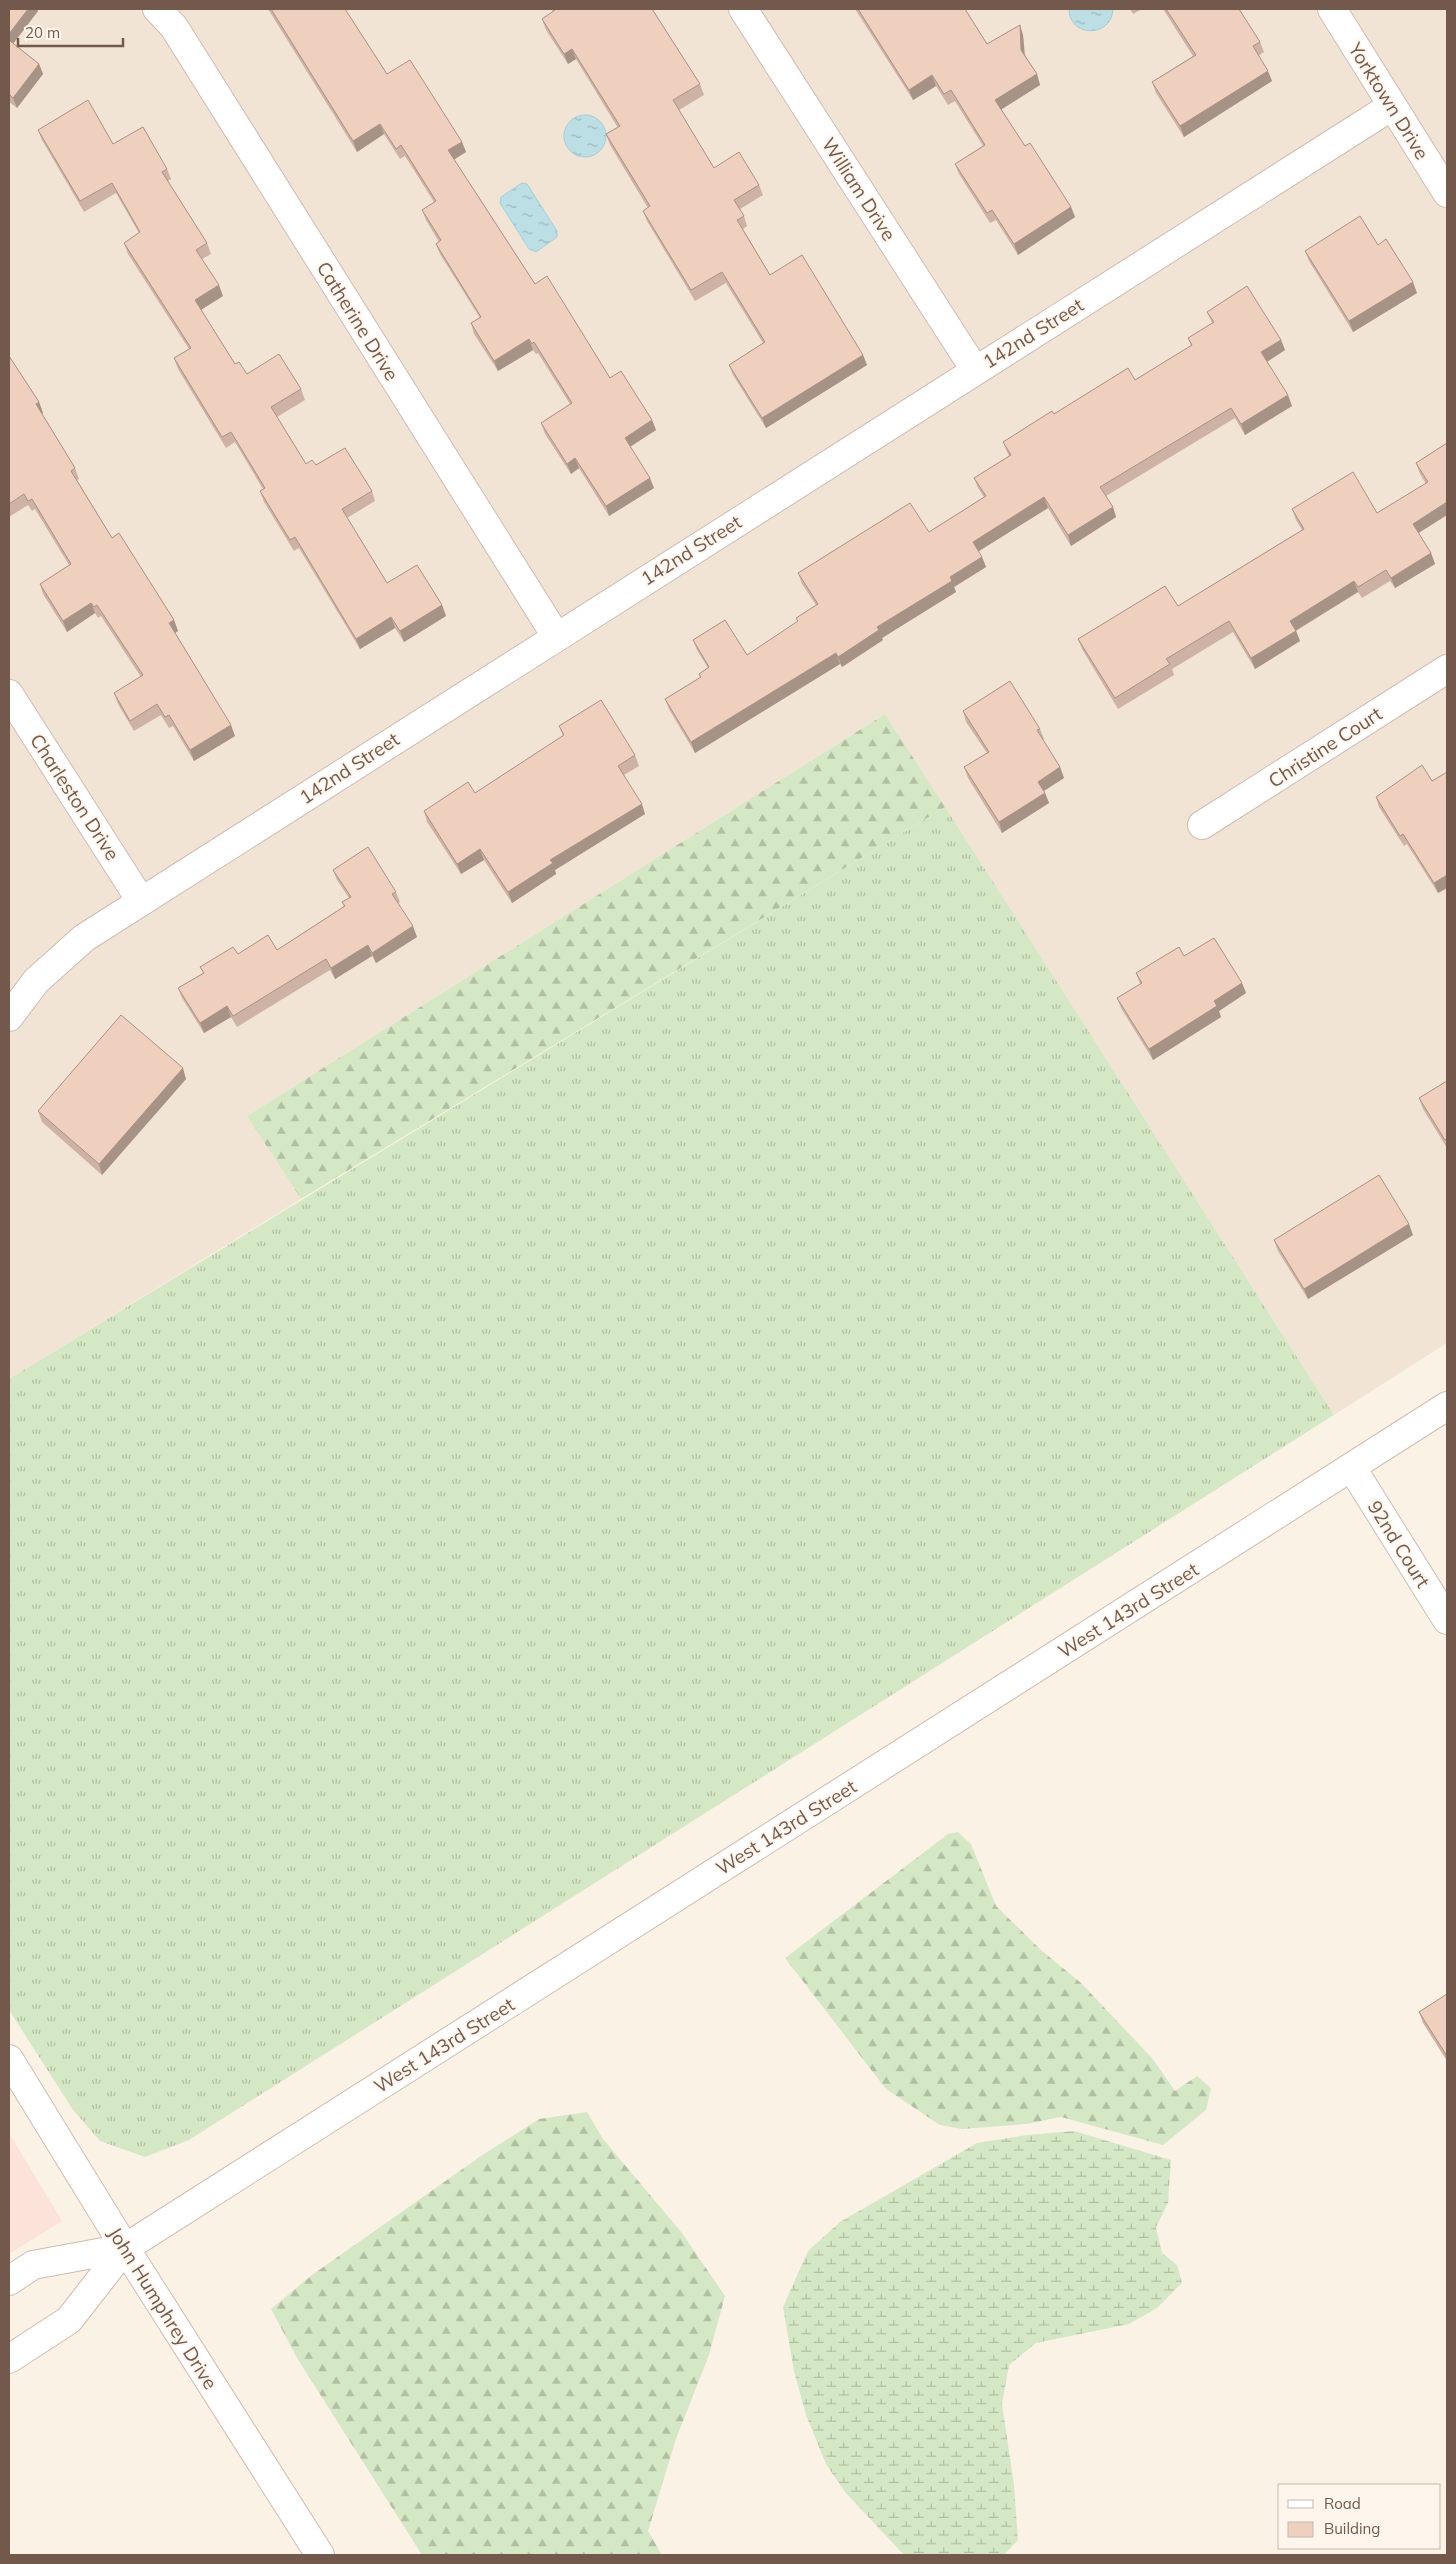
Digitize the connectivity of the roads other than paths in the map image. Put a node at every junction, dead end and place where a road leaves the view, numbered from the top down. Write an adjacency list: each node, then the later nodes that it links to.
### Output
1 (156, 9): 7 (street, Catherine Drive)
2 (743, 9): 6 (street, William Drive)
3 (1332, 9): 4 (street, Yorktown Drive)
4 (1392, 106): 5 (street, Yorktown Drive); 6 (street, 142nd Street)
5 (1447, 193)
6 (975, 370): 7 (street, 142nd Street)
7 (556, 636): 11 (street, 142nd Street)
8 (1447, 668): 10 (street, Christine Court)
9 (9, 694): 11 (street, Charleston Drive)
10 (1202, 825)
11 (141, 901): 12 (street, 142nd Street)
12 (9, 1017)
13 (1447, 1406): 14 (street, West 143rd Street)
14 (1352, 1468): 15 (street, 92nd Court); 17 (street, West 143rd Street)
15 (1447, 1620)
16 (9, 2059): 17 (street, John Humphrey Drive)
17 (125, 2248): 18 (street, West 143rd Street); 19 (street, West 143rd Street); 20 (street, John Humphrey Drive)
18 (9, 2281)
19 (9, 2359)
20 (320, 2555)

